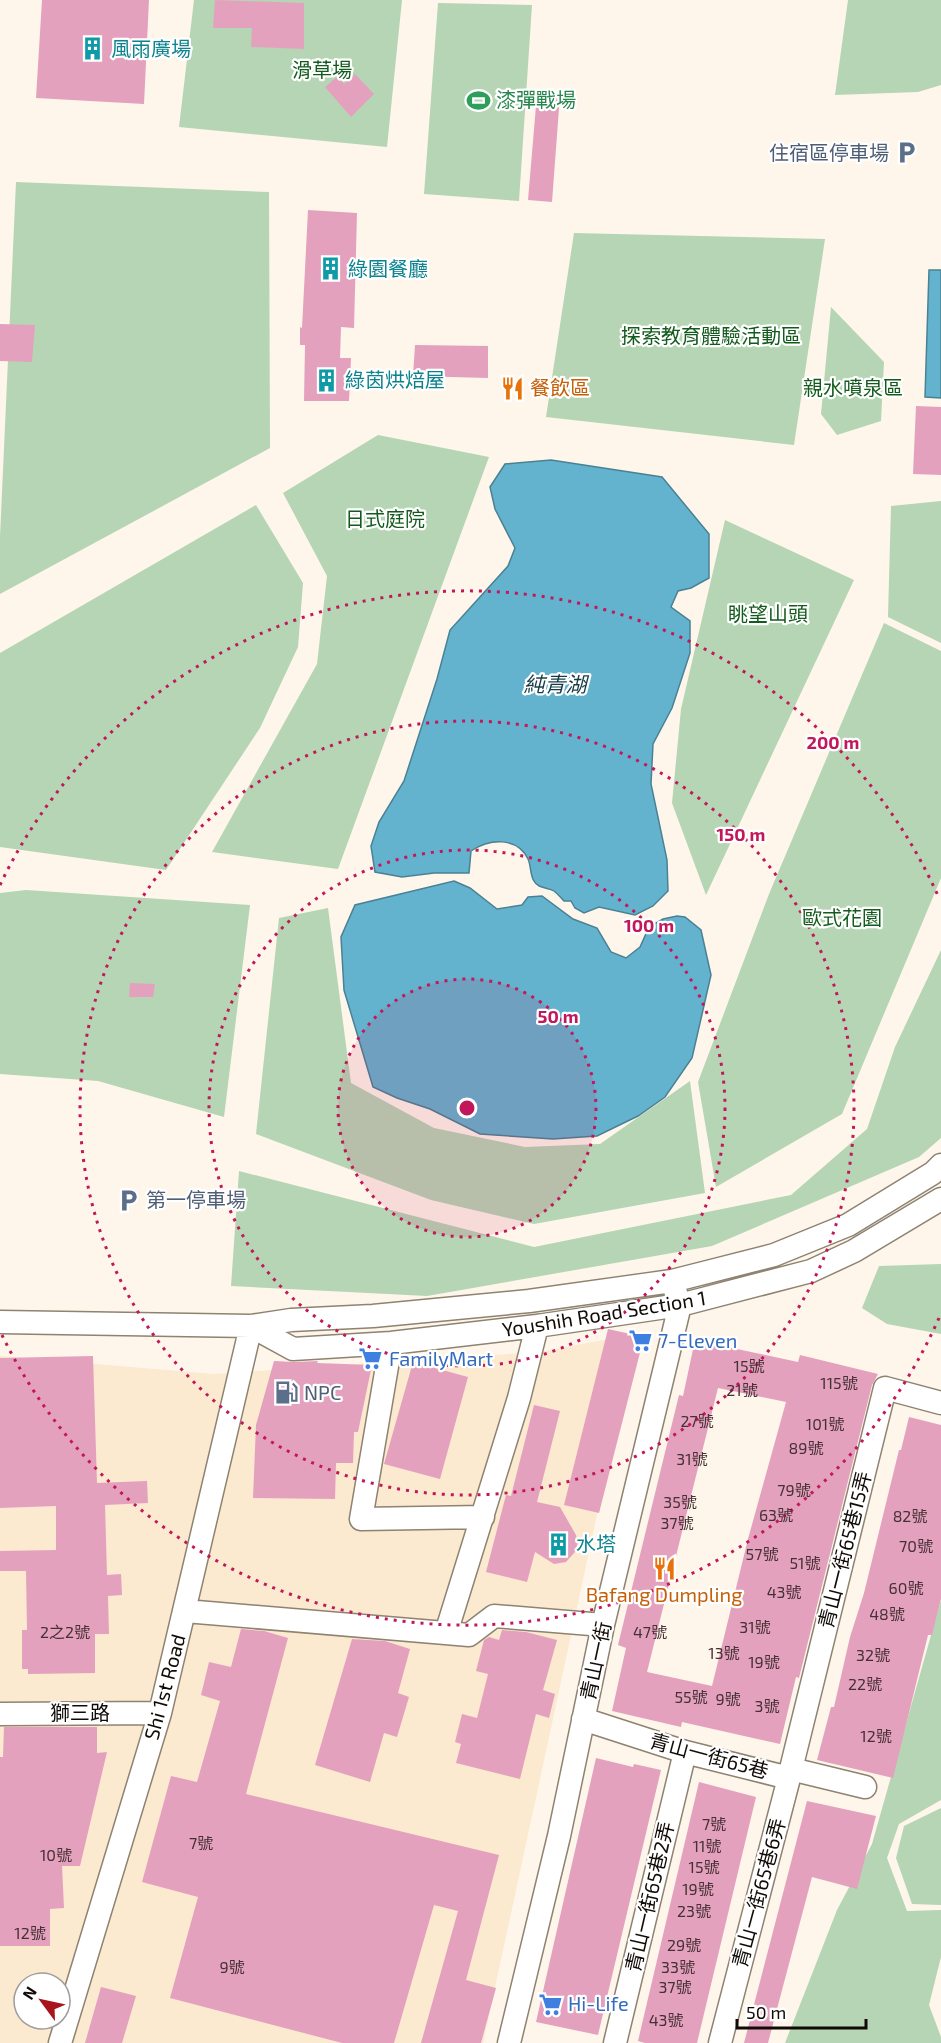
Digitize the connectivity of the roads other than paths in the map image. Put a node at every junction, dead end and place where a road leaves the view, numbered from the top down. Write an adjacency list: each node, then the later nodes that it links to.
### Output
1 (941, 1165): 3 (street, Youshih Road Section 1)
2 (941, 1199): 4 (street, Youshih Road Section 1)
3 (672, 1281): 4 (street); 6 (street, Youshih Road Section 1)
4 (680, 1305): 7 (street, Youshih Road Section 1); 12 (street, 青山一街)
5 (0, 1322): 6 (street, Youshih Road Section 1)
6 (251, 1326): 8 (street, Youshih Road Section 1); 11 (street, Shi 1st Road)
7 (537, 1326): 8 (street, Youshih Road Section 1); 10 (street)
8 (391, 1343): 10 (street)
9 (941, 1403): 18 (street, 青山一街65巷15弄)
10 (483, 1517): 13 (street)
11 (185, 1611): 13 (street); 14 (street, Shi 1st Road)
12 (603, 1625): 13 (street); 16 (street, 青山一街)
13 (446, 1633)
14 (159, 1713): 15 (street, 獅三路); 20 (street, Shi 1st Road)
15 (0, 1714)
16 (583, 1719): 17 (street, 青山一街65巷); 21 (street, 青山一街)
17 (685, 1752): 18 (street, 青山一街65巷); 22 (street, 青山一街65巷2弄)
18 (790, 1773): 19 (street, 青山一街65巷); 23 (street, 青山一街65巷6弄)
19 (866, 1787)
20 (59, 2043)
21 (509, 2043)
22 (615, 2043)
23 (720, 2043)

